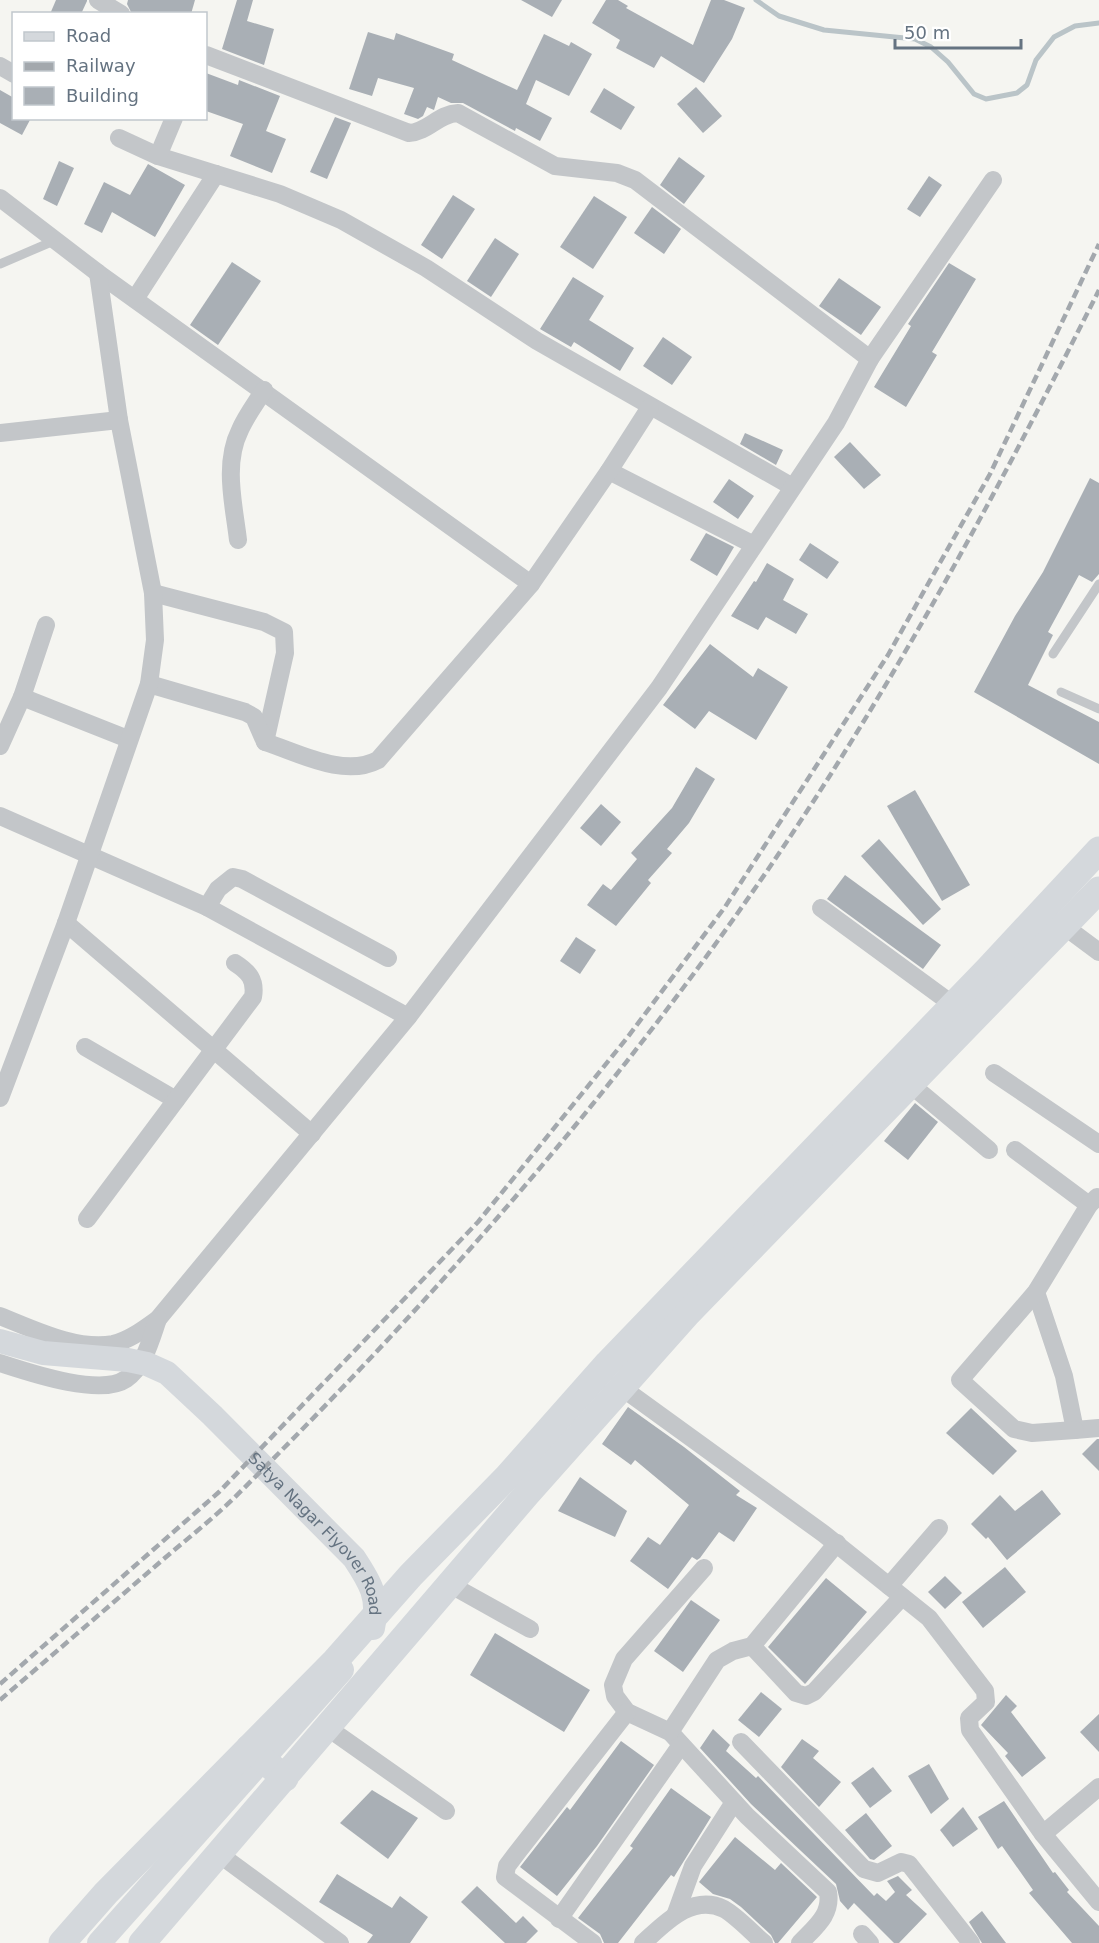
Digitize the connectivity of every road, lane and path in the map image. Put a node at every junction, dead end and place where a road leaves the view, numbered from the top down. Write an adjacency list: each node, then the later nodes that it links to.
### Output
1 (98, 0): 2 (street)
2 (118, 12)
3 (207, 55): 14 (street)
4 (173, 120): 6 (street)
5 (119, 138): 6 (street)
6 (158, 156): 7 (street)
7 (216, 174): 13 (street); 16 (street)
8 (993, 180): 14 (street)
9 (0, 198): 10 (street)
10 (57, 240): 11 (lane); 12 (street)
11 (0, 264)
12 (98, 273): 13 (street); 17 (street)
13 (135, 299): 15 (street)
14 (870, 359): 20 (street)
15 (264, 390): 21 (street); 23 (street)
16 (650, 407): 19 (street); 20 (street)
17 (119, 420): 18 (street); 25 (street)
18 (0, 433)
19 (609, 471): 22 (street); 23 (street)
20 (791, 486): 22 (street)
21 (238, 540)
22 (754, 545): 47 (street)
23 (531, 584): 33 (street)
24 (1099, 584): 27 (lane)
25 (153, 593): 28 (street); 33 (street)
26 (46, 625): 30 (street)
27 (1053, 654)
28 (149, 684): 32 (street); 33 (street)
29 (1061, 692): 31 (lane)
30 (22, 697): 32 (street); 34 (street)
31 (1099, 709)
32 (128, 739): 37 (street)
33 (265, 742)
34 (0, 746)
35 (0, 816): 37 (street)
36 (1099, 850): 46 (main road)
37 (89, 855): 39 (street); 41 (street)
38 (1099, 890): 42 (main road)
39 (207, 908): 44 (street); 47 (street)
40 (821, 908): 46 (street)
41 (66, 922): 49 (street); 52 (street)
42 (1064, 926): 43 (street); 51 (main road)
43 (1099, 952)
44 (388, 958)
45 (235, 963): 49 (street)
46 (952, 1005): 68 (main road)
47 (408, 1017): 54 (street)
48 (85, 1047): 53 (street)
49 (213, 1051): 53 (street); 54 (street)
50 (994, 1073): 55 (street)
51 (910, 1084): 56 (street); 65 (main road)
52 (0, 1098)
53 (176, 1100): 59 (street)
54 (312, 1134): 62 (street)
55 (1099, 1144)
56 (989, 1150)
57 (1015, 1150): 58 (street)
58 (1096, 1200): 60 (street)
59 (87, 1219)
60 (1036, 1293): 67 (street); 67 (street)
61 (0, 1316): 62 (street)
62 (158, 1319): 64 (street)
63 (0, 1341): 93 (street, Satya Nagar Flyover Road)
64 (0, 1363)
65 (621, 1387): 69 (main road); 71 (street)
66 (1099, 1428): 67 (street)
67 (1075, 1430)
68 (507, 1477): 69 (main road); 81 (main road)
69 (527, 1494): 73 (main road)
70 (939, 1528): 74 (street)
71 (837, 1543): 74 (street); 76 (street)
72 (704, 1568): 77 (street)
73 (451, 1585): 75 (street); 78 (main road)
74 (896, 1591): 76 (street); 86 (street)
75 (530, 1629)
76 (752, 1646): 79 (street)
77 (627, 1712): 79 (street); 90 (street)
78 (328, 1728): 82 (main road); 85 (street)
79 (675, 1738): 84 (street); 90 (street)
80 (741, 1742): 99 (street)
81 (249, 1748): 82 (main road); 92 (main road)
82 (285, 1778): 87 (main road)
83 (1099, 1787): 86 (street)
84 (734, 1802): 89 (street); 98 (street)
85 (446, 1810)
86 (1043, 1834): 88 (street)
87 (219, 1854): 91 (main road); 94 (street)
88 (1099, 1902)
89 (676, 1913): 96 (street); 97 (street)
90 (559, 1918): 95 (street)
91 (150, 1940)
92 (62, 1943)
93 (99, 1943)
94 (340, 1943)
95 (593, 1943)
96 (643, 1943)
97 (764, 1943)
98 (800, 1943)
99 (971, 1943)

